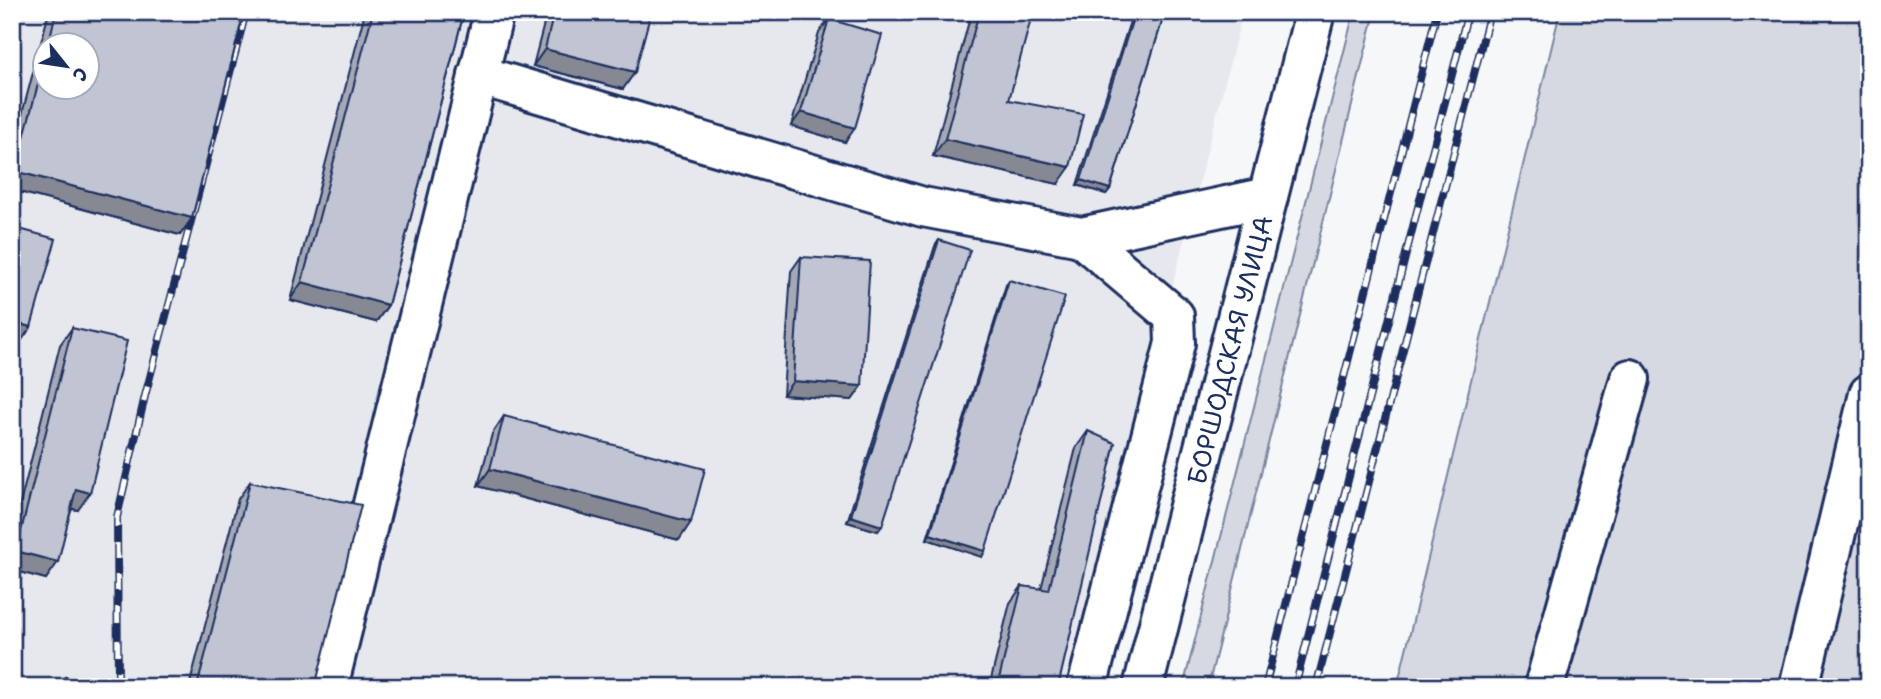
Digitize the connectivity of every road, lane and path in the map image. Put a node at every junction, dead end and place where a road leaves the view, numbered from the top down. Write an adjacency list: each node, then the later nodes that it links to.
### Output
1 (494, 12): 3 (street)
2 (1315, 12): 4 (street, БОРШОДСКАЯ УЛИЦА)
3 (478, 75): 5 (street); 8 (street)
4 (1268, 197): 5 (street); 10 (street, БОРШОДСКАЯ УЛИЦА)
5 (1081, 237): 9 (street)
6 (1630, 379): 11 (street)
7 (1869, 394): 12 (street)
8 (328, 687)
9 (1087, 687)
10 (1143, 687)
11 (1544, 687)
12 (1798, 687)

